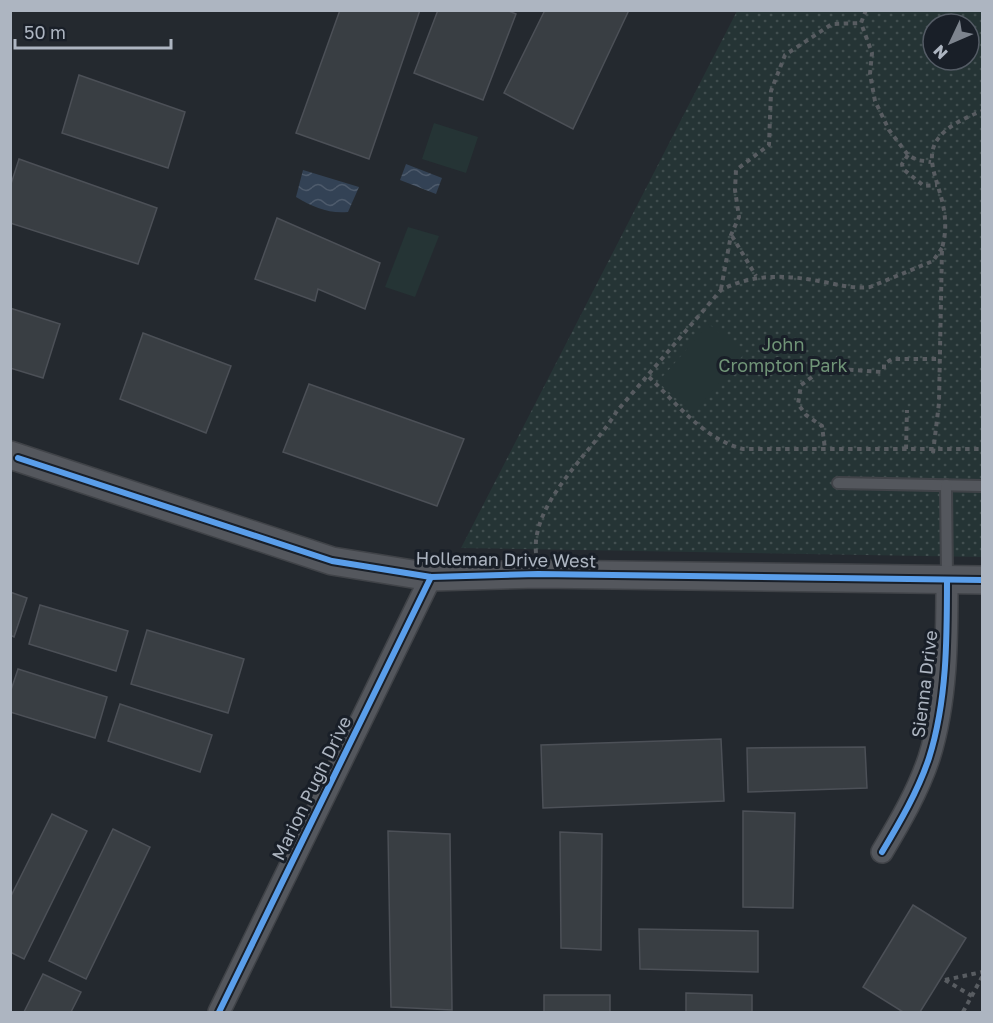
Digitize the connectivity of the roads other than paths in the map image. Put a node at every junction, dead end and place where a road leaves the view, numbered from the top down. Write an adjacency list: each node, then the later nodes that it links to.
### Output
1 (10, 455): 5 (street, Holleman Drive West)
2 (838, 483): 3 (lane)
3 (946, 485): 4 (lane); 6 (lane)
4 (982, 486)
5 (431, 577): 6 (street, Holleman Drive West); 9 (street, Marion Pugh Drive)
6 (947, 580): 7 (street, Holleman Drive West); 8 (street, Sienna Drive)
7 (982, 580)
8 (882, 852)
9 (219, 1012)

